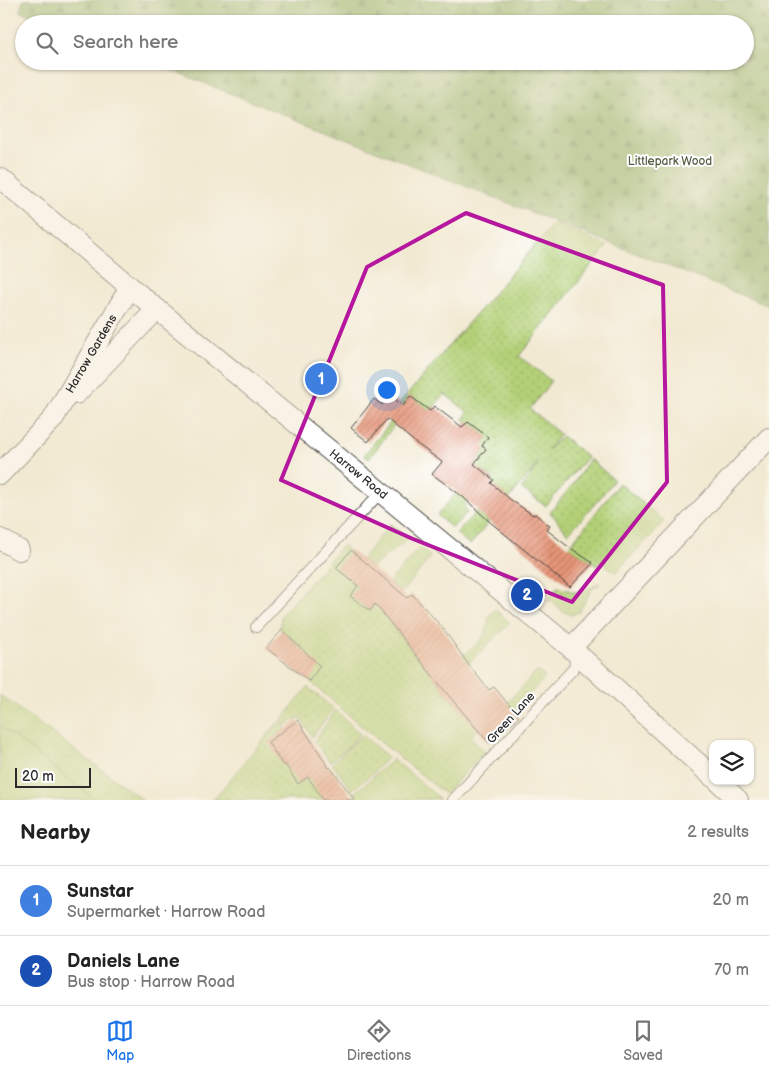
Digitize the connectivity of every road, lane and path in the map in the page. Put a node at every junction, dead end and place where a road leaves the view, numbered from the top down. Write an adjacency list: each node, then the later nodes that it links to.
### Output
1 (0, 178): 2 (street, Harrow Road)
2 (130, 287): 3 (street, Harrow Road); 4 (street, Harrow Gardens)
3 (157, 309): 4 (street, Harrow Gardens); 7 (street, Harrow Road)
4 (53, 419): 6 (street, Harrow Gardens)
5 (769, 438): 11 (street)
6 (0, 474)
7 (380, 493): 10 (lane); 11 (street, Harrow Road)
8 (0, 539): 9 (street)
9 (19, 550)
10 (256, 627)
11 (571, 648): 12 (street, Harrow Road); 14 (lane, Green Lane)
12 (709, 773)
13 (722, 785): 15 (street)
14 (453, 800)
15 (738, 800)

